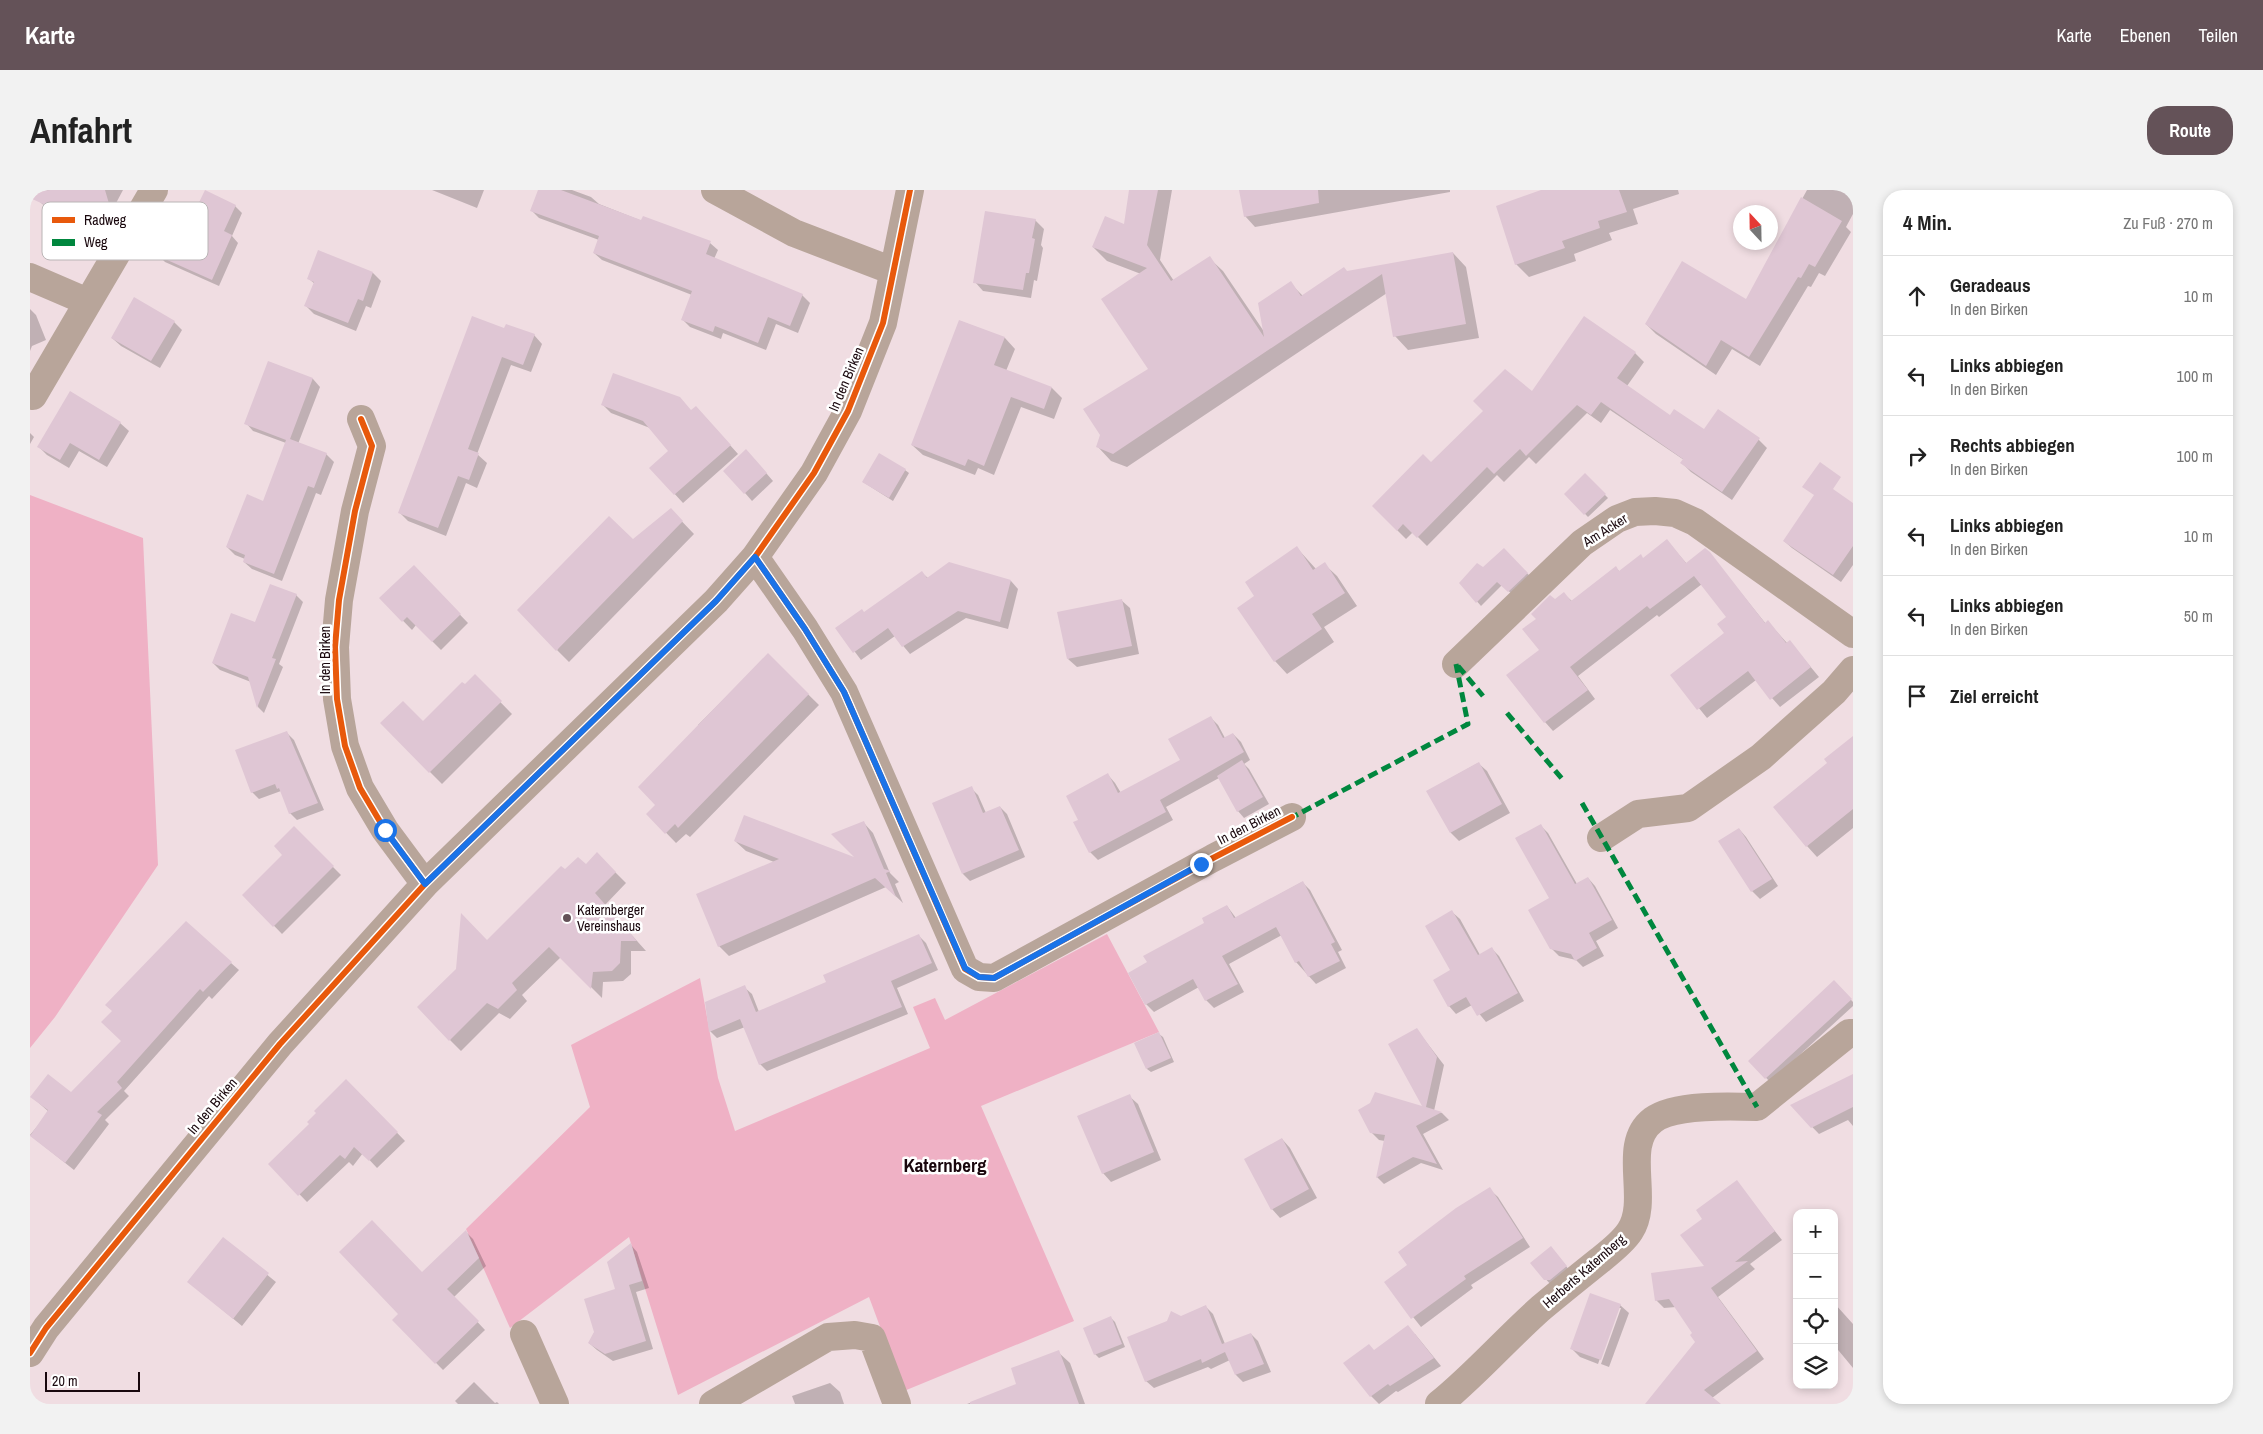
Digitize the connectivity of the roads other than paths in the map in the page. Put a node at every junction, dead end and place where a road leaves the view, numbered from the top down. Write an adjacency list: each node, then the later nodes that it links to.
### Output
1 (154, 190): 4 (street)
2 (714, 190): 6 (street)
3 (910, 190): 6 (street, In den Birken)
4 (147, 202)
5 (113, 260): 8 (street)
6 (893, 272): 11 (street, In den Birken)
7 (30, 277): 8 (street)
8 (88, 302): 9 (street)
9 (33, 396)
10 (361, 419): 17 (street, In den Birken)
11 (755, 557): 15 (street, In den Birken); 17 (street, In den Birken)
12 (1853, 634): 13 (street, Am Acker)
13 (1456, 664)
14 (1853, 670): 16 (street)
15 (1292, 817)
16 (1601, 838)
17 (425, 884): 20 (street, In den Birken)
18 (1853, 1033): 24 (street, Herberts Katernberg)
19 (524, 1334): 21 (street)
20 (30, 1353)
21 (554, 1404)
22 (713, 1404): 23 (street)
23 (897, 1404)
24 (1439, 1404)

